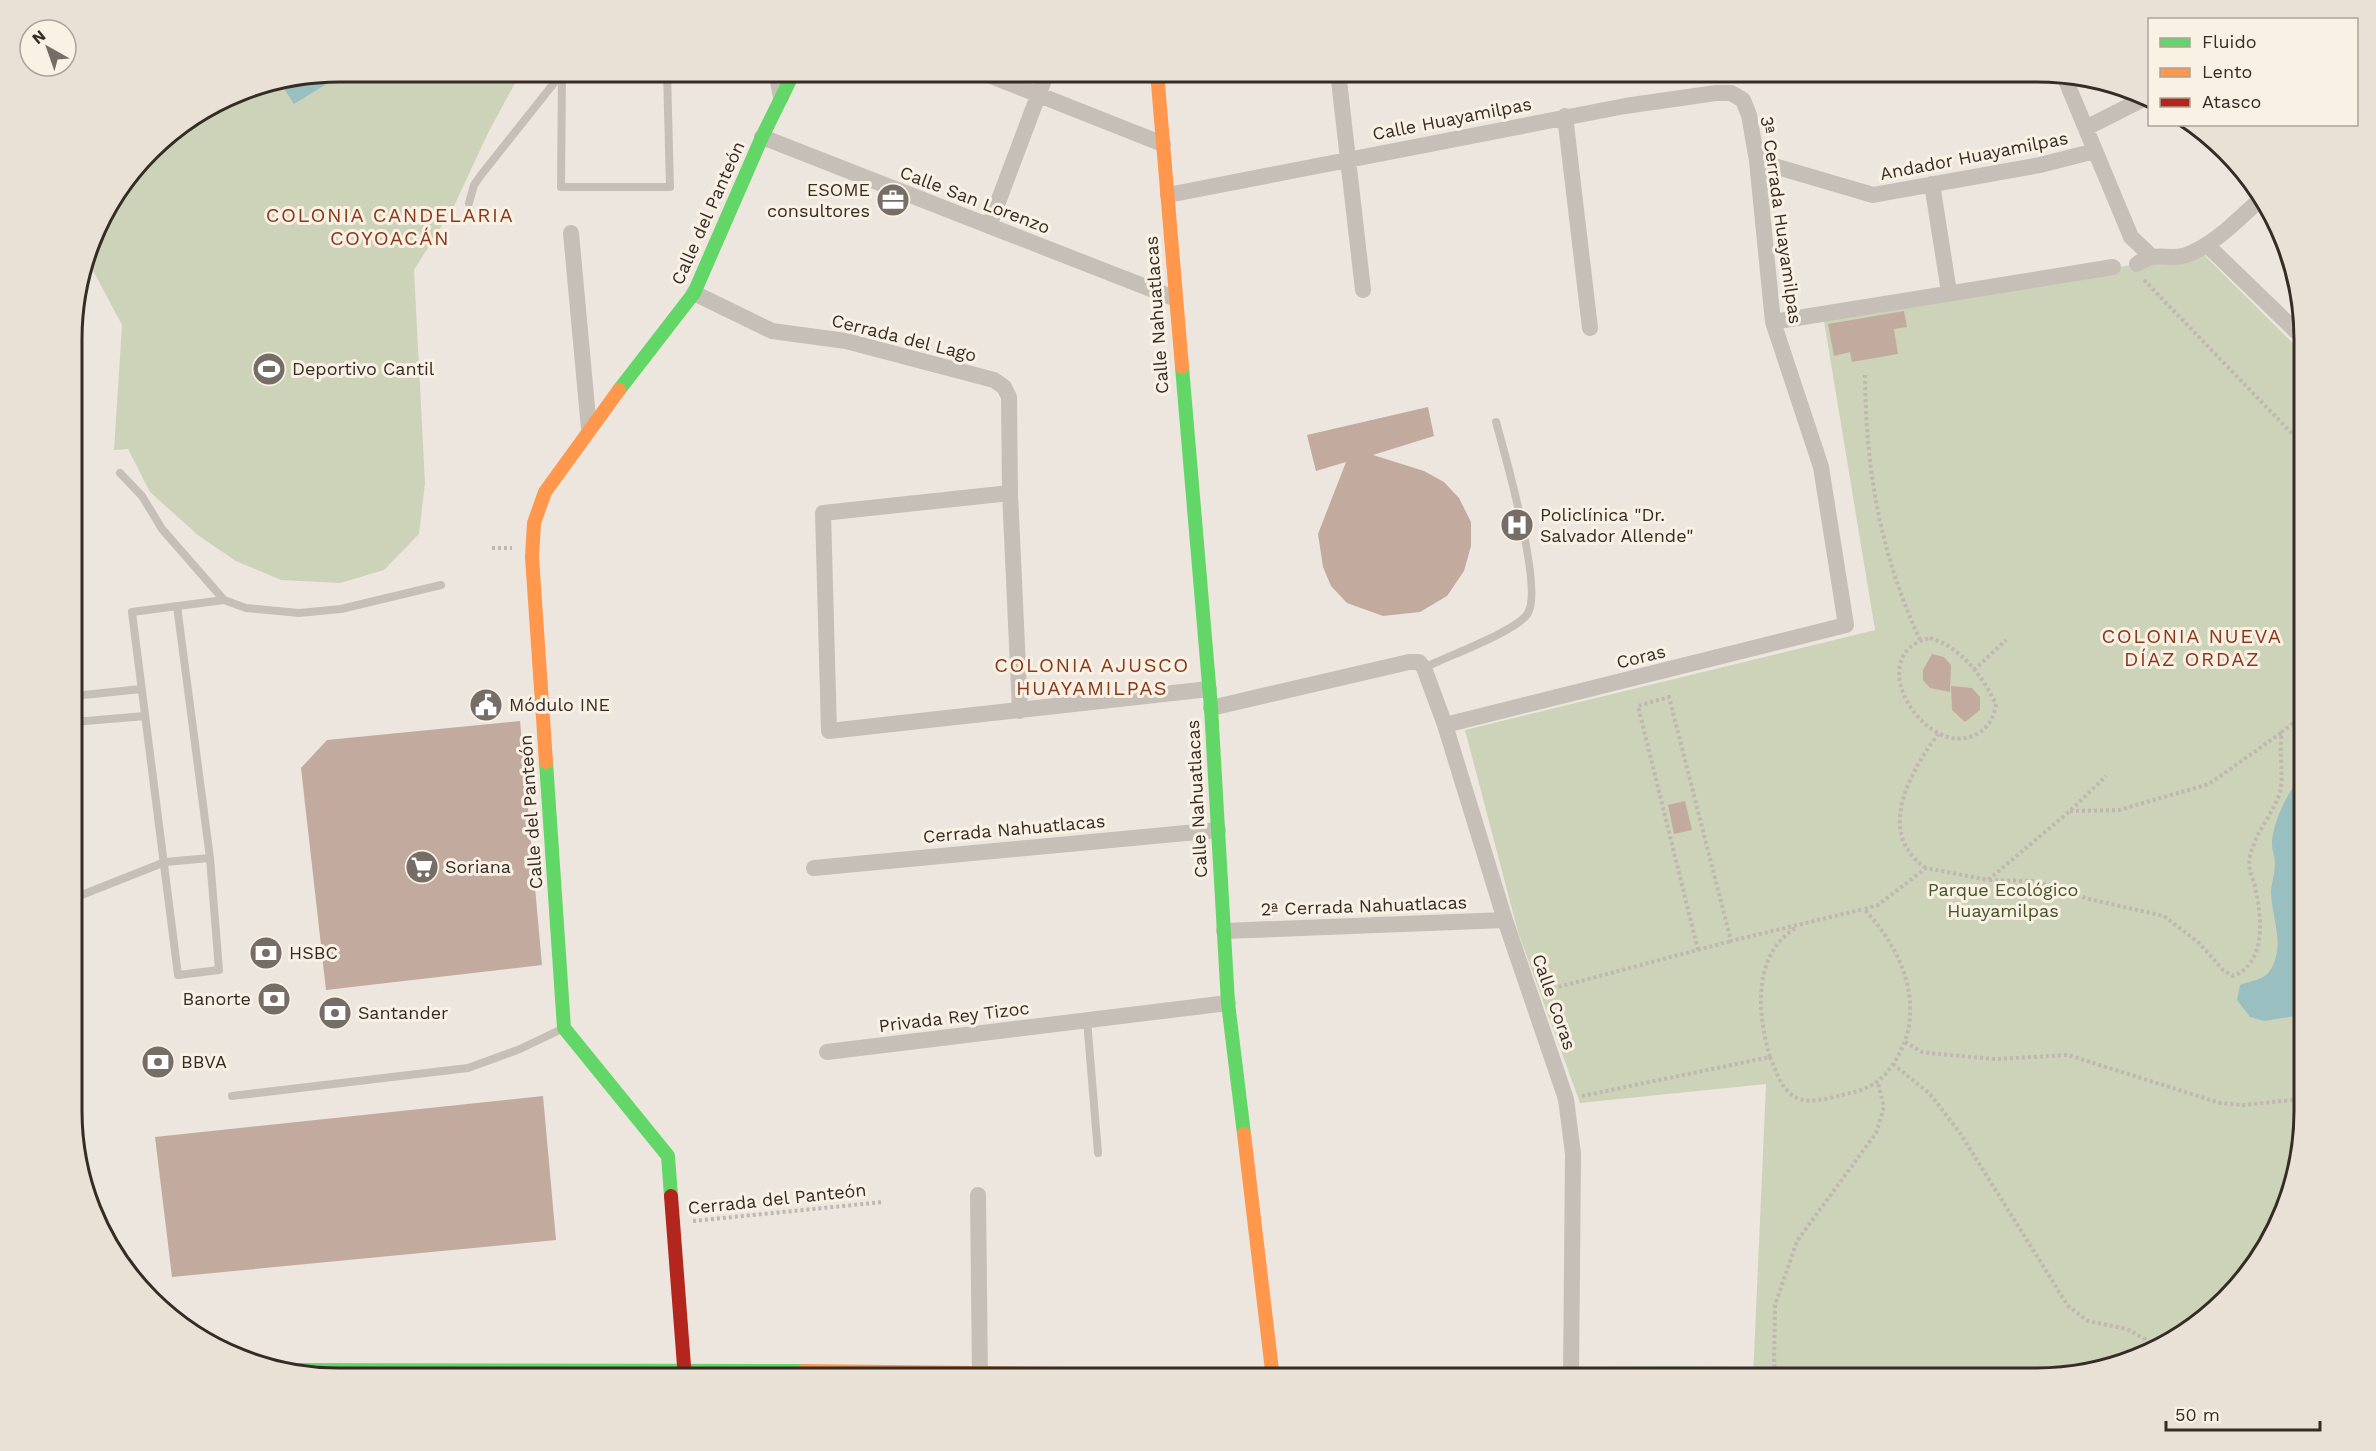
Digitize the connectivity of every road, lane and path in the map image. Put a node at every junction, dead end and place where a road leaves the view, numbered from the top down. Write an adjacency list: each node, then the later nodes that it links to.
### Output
1 (555, 82): 24 (lane)
2 (563, 82): 3 (lane)
3 (667, 82)
4 (778, 82): 12 (street)
5 (789, 82): 12 (street, Calle del Panteón)
6 (1005, 82): 11 (street)
7 (1044, 82): 11 (street)
8 (1158, 82): 18 (street, Calle Nahuatlacas)
9 (1339, 82): 20 (street)
10 (2068, 85): 16 (street)
11 (1039, 96): 18 (street); 26 (street)
12 (781, 97): 17 (street, Calle del Panteón)
13 (1743, 100): 15 (street, Calle Huayamilpas); 21 (street, 3ª Cerrada Huayamilpas)
14 (2136, 103): 16 (street)
15 (1565, 116): 20 (street, Calle Huayamilpas); 37 (street)
16 (2086, 128): 19 (street)
17 (762, 137): 26 (street, Calle San Lorenzo); 33 (street, Calle del Panteón)
18 (1163, 144): 23 (street, Calle Nahuatlacas)
19 (2096, 151): 22 (street, Andador Huayamilpas); 29 (street)
20 (1350, 159): 23 (street, Calle Huayamilpas); 31 (street)
21 (1757, 161): 22 (street, Andador Huayamilpas); 36 (street, 3ª Cerrada Huayamilpas)
22 (1932, 184): 32 (street)
23 (1168, 195): 34 (street, Calle Nahuatlacas)
24 (469, 203)
25 (2255, 204): 28 (street)
26 (989, 226): 34 (street, Calle San Lorenzo)
27 (571, 233): 40 (street)
28 (2207, 245): 29 (street); 35 (street)
29 (2143, 260): 41 (path)
30 (2113, 267): 32 (street)
31 (1363, 290)
32 (1949, 292): 36 (street)
33 (694, 294): 40 (street, Calle del Panteón); 43 (street, Cerrada del Lago)
34 (1174, 298): 53 (street, Calle Nahuatlacas)
35 (2292, 318)
36 (1773, 322): 47 (street, 3ª Cerrada Huayamilpas)
37 (1590, 328)
38 (1865, 375): 48 (path)
39 (1496, 422): 50 (lane)
40 (589, 429): 81 (street, Calle del Panteón)
41 (2294, 436)
42 (120, 473): 45 (lane)
43 (1010, 493): 56 (street, Cerrada del Lago); 56 (street)
44 (441, 585): 45 (lane)
45 (224, 600): 46 (lane)
46 (177, 606): 52 (lane); 66 (lane)
47 (1846, 625): 60 (street, Coras)
48 (1920, 640): 51 (path); 62 (path)
49 (2006, 640): 51 (path)
50 (1417, 665): 55 (street); 60 (street, Calle Coras)
51 (1974, 670): 62 (path)
52 (141, 689): 54 (lane); 57 (lane)
53 (1209, 689): 55 (street, Calle Nahuatlacas); 56 (street)
54 (82, 695)
55 (1211, 708): 65 (street, Calle Nahuatlacas)
56 (1020, 711)
57 (145, 716): 58 (lane); 67 (lane)
58 (82, 721)
59 (2294, 722): 61 (path)
60 (1445, 725): 73 (street, Calle Coras)
61 (2282, 732): 64 (path); 70 (path)
62 (1938, 734): 69 (path)
63 (2106, 776): 64 (path)
64 (2070, 811): 70 (path)
65 (1218, 830): 68 (street, Cerrada Nahuatlacas); 75 (street, Calle Nahuatlacas)
66 (210, 858): 67 (lane); 67 (lane)
67 (165, 862): 71 (lane)
68 (814, 868)
69 (1926, 868): 70 (path); 72 (path)
70 (1988, 880)
71 (82, 895)
72 (1864, 909): 74 (path); 82 (path)
73 (1505, 920): 75 (street, 2ª Cerrada Nahuatlacas); 88 (street, Calle Coras)
74 (1812, 921): 76 (path); 84 (path)
75 (1224, 931): 79 (street, Calle Nahuatlacas)
76 (1731, 941): 77 (path); 77 (path)
77 (1698, 950): 78 (path)
78 (1547, 990)
79 (1228, 1003): 80 (street, Privada Rey Tizoc); 97 (street, Calle Nahuatlacas)
80 (1087, 1020): 83 (street, Privada Rey Tizoc); 90 (lane)
81 (564, 1028): 87 (lane); 93 (street)
82 (1905, 1042): 85 (path); 89 (path)
83 (827, 1052)
84 (1770, 1057): 86 (path); 88 (path)
85 (1893, 1064): 86 (path); 94 (path)
86 (1878, 1083): 99 (path)
87 (232, 1096)
88 (1566, 1099): 98 (street, Calle Coras)
89 (2294, 1100)
90 (1098, 1153)
91 (978, 1195): 96 (street)
92 (883, 1202): 93 (path, Cerrada del Panteón)
93 (673, 1223): 95 (street)
94 (2146, 1344)
95 (685, 1368)
96 (980, 1368)
97 (1272, 1368)
98 (1571, 1368)
99 (1775, 1368)

